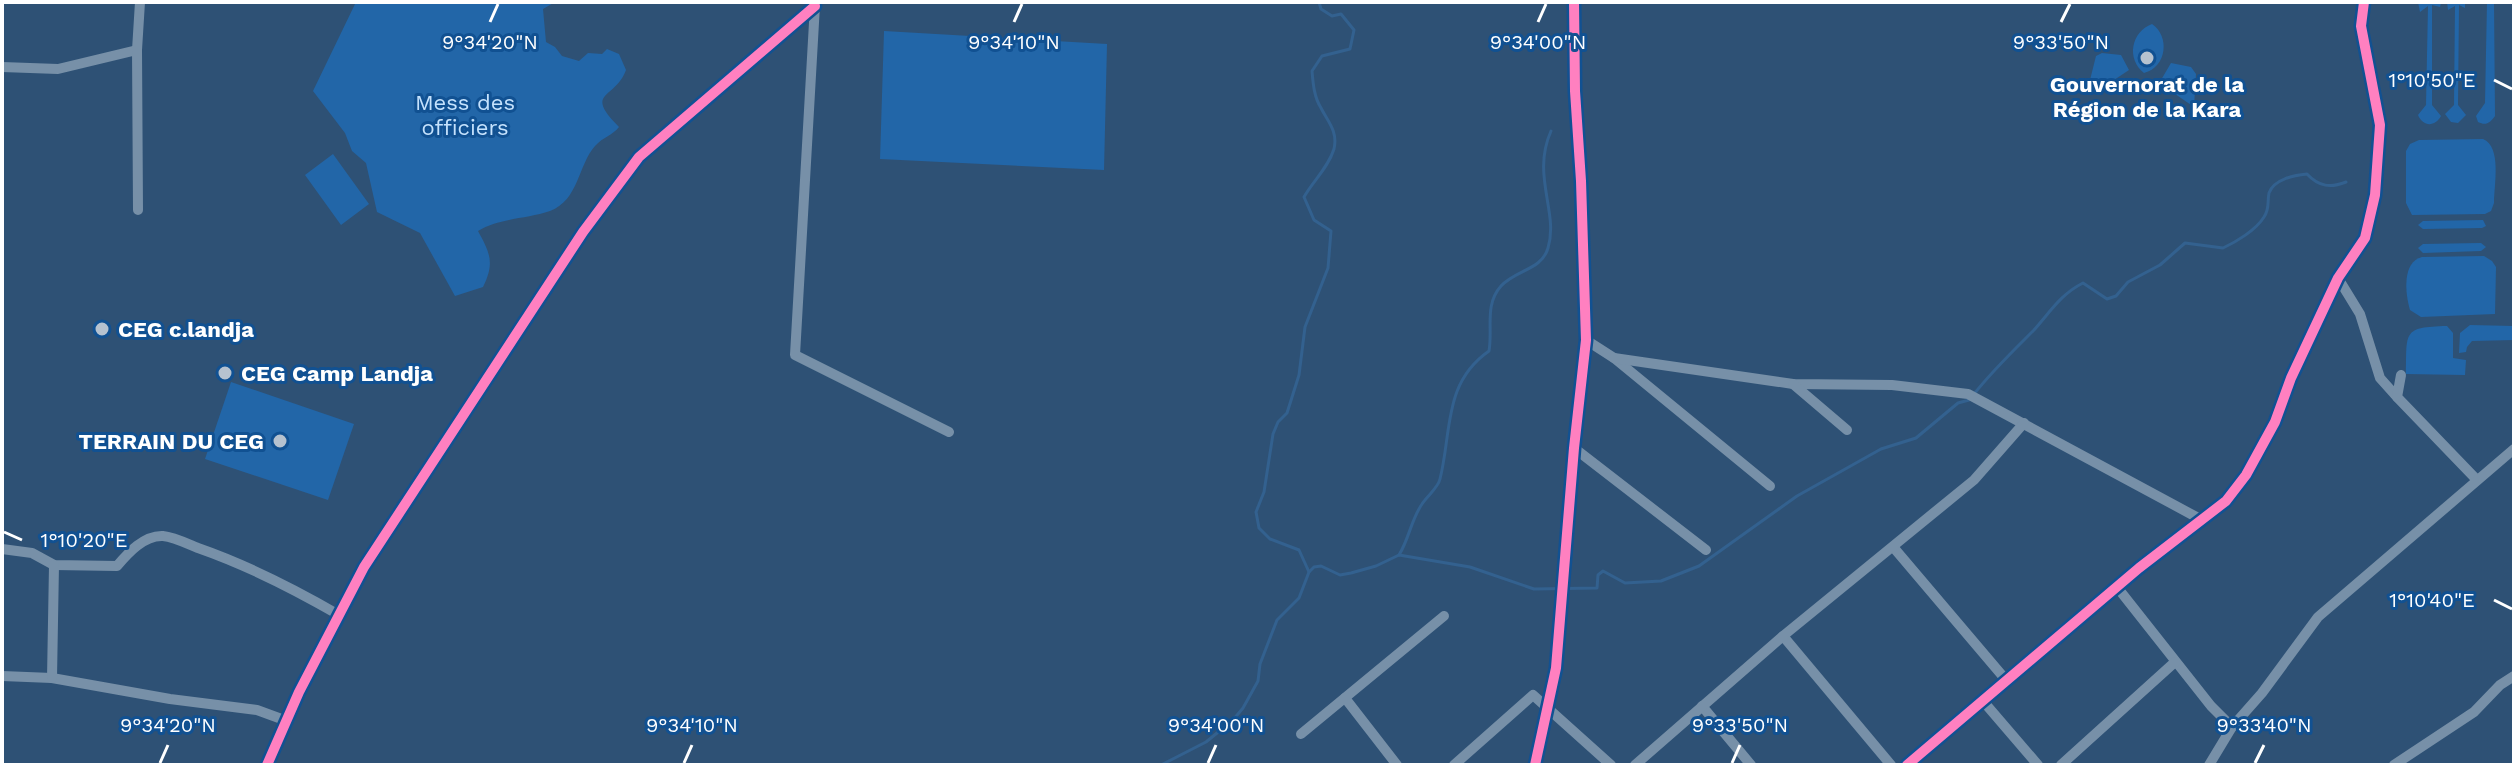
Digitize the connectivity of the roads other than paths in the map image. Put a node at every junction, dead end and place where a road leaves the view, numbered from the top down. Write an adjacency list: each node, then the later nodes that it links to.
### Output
1 (140, 2): 5 (street)
2 (1574, 2): 9 (street)
3 (2364, 2): 8 (street)
4 (815, 4): 16 (street); 27 (street)
5 (137, 50): 6 (street); 7 (street)
6 (2, 67)
7 (138, 210)
8 (2338, 278): 13 (street); 21 (street)
9 (1586, 340): 10 (street); 17 (street)
10 (1614, 358): 12 (street); 20 (street)
11 (2401, 375): 13 (street)
12 (1793, 384): 14 (street); 15 (street)
13 (2397, 397): 19 (street)
14 (2024, 423): 21 (street); 22 (street)
15 (1847, 430)
16 (949, 432)
17 (1574, 448): 24 (street); 38 (street)
18 (2514, 449): 19 (street)
19 (2476, 479): 40 (street)
20 (1770, 486)
21 (2202, 520): 26 (street)
22 (1894, 548): 29 (street); 34 (street)
23 (2, 549): 25 (street)
24 (1706, 550)
25 (54, 565): 27 (street); 33 (street)
26 (2117, 587): 30 (street); 34 (street)
27 (339, 615): 39 (street)
28 (1444, 616): 35 (street)
29 (1783, 636): 37 (street); 49 (street)
30 (2175, 662): 40 (street); 52 (street)
31 (2, 676): 33 (street)
32 (2514, 676): 54 (street)
33 (52, 678): 39 (street)
34 (2006, 680): 36 (street)
35 (1345, 698): 41 (street); 43 (street)
36 (1983, 701): 50 (street); 51 (street)
37 (1702, 706): 47 (street); 48 (street)
38 (1549, 708): 44 (street); 45 (street); 46 (street)
39 (287, 721): 42 (street)
40 (2232, 727): 53 (street)
41 (1301, 734)
42 (267, 765)
43 (1397, 765)
44 (1454, 765)
45 (1535, 765)
46 (1611, 765)
47 (1635, 765)
48 (1751, 765)
49 (1891, 765)
50 (1907, 765)
51 (2038, 765)
52 (2061, 765)
53 (2209, 765)
54 (2394, 765)

